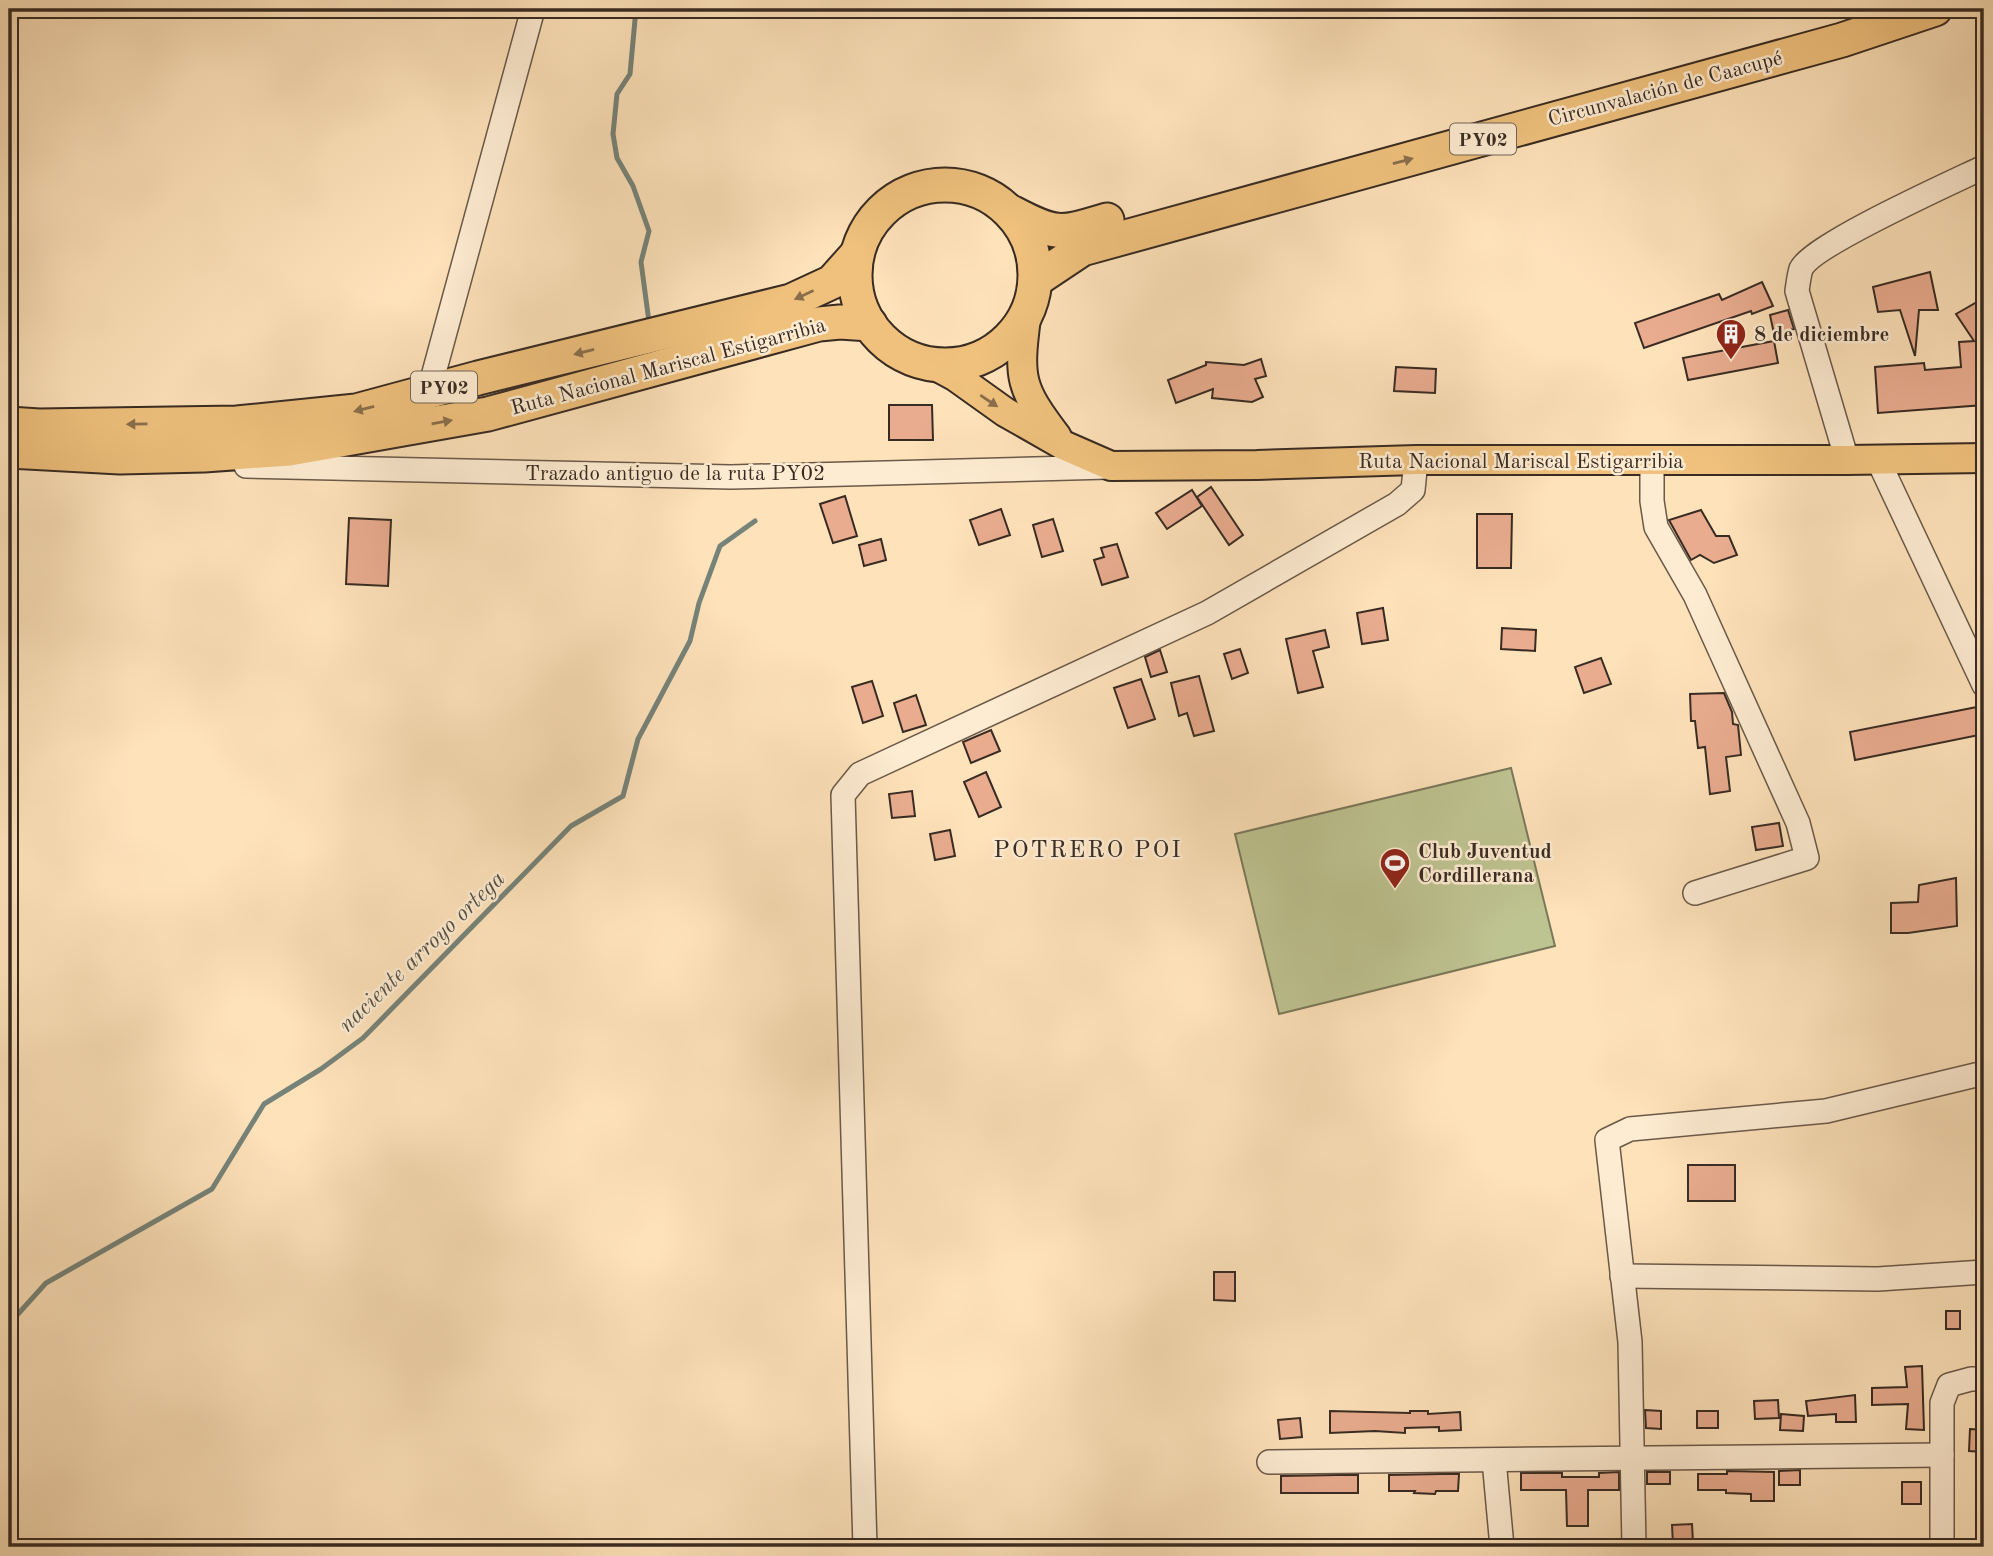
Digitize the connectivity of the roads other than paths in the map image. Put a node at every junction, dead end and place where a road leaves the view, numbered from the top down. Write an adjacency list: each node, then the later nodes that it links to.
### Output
1 (533, 9): 11 (street)
2 (1868, 9): 5 (highway, Circunvalación de Caacupé / PY02)
3 (1935, 9): 7 (highway, Circunvalación de Caacupé / PY02, one-way to 3)
4 (1984, 167): 18 (street)
5 (1013, 213): 6 (highway, PY02); 7 (highway, PY02)
6 (857, 254): 9 (highway, PY02); 11 (highway, Ruta Nacional Mariscal Estigarribia / PY02, one-way to 11)
7 (1037, 279): 8 (highway, PY02)
8 (1026, 318): 10 (highway, PY02); 13 (main road)
9 (870, 324): 10 (highway, PY02); 14 (highway, Ruta Nacional Mariscal Estigarribia / PY02, one-way to 9)
10 (932, 364): 13 (main road, Ruta Nacional Mariscal Estigarribia, one-way to 13)
11 (429, 391): 12 (highway, Ruta Nacional Mariscal Estigarribia / PY02, one-way to 12)
12 (9, 424)
13 (1063, 444): 21 (main road, Ruta Nacional Mariscal Estigarribia)
14 (9, 451)
15 (1984, 458): 19 (main road, Ruta Nacional Mariscal Estigarribia)
16 (1416, 460): 17 (main road, Ruta Nacional Mariscal Estigarribia); 21 (main road, Ruta Nacional Mariscal Estigarribia); 32 (street)
17 (1653, 460): 18 (main road, Ruta Nacional Mariscal Estigarribia); 23 (street)
18 (1847, 460): 19 (main road, Ruta Nacional Mariscal Estigarribia)
19 (1878, 460): 22 (street)
20 (240, 466): 21 (street, Trazado antiguo de la ruta PY02)
21 (1111, 467)
22 (1984, 685)
23 (1695, 893)
24 (1984, 1073): 26 (street)
25 (1984, 1272): 26 (street)
26 (1622, 1276): 29 (street)
27 (1984, 1379): 28 (street)
28 (1942, 1455): 29 (street); 35 (street)
29 (1632, 1458): 30 (street); 34 (street)
30 (1494, 1460): 31 (street); 33 (street)
31 (1269, 1462)
32 (865, 1547)
33 (1502, 1547)
34 (1634, 1547)
35 (1942, 1547)

